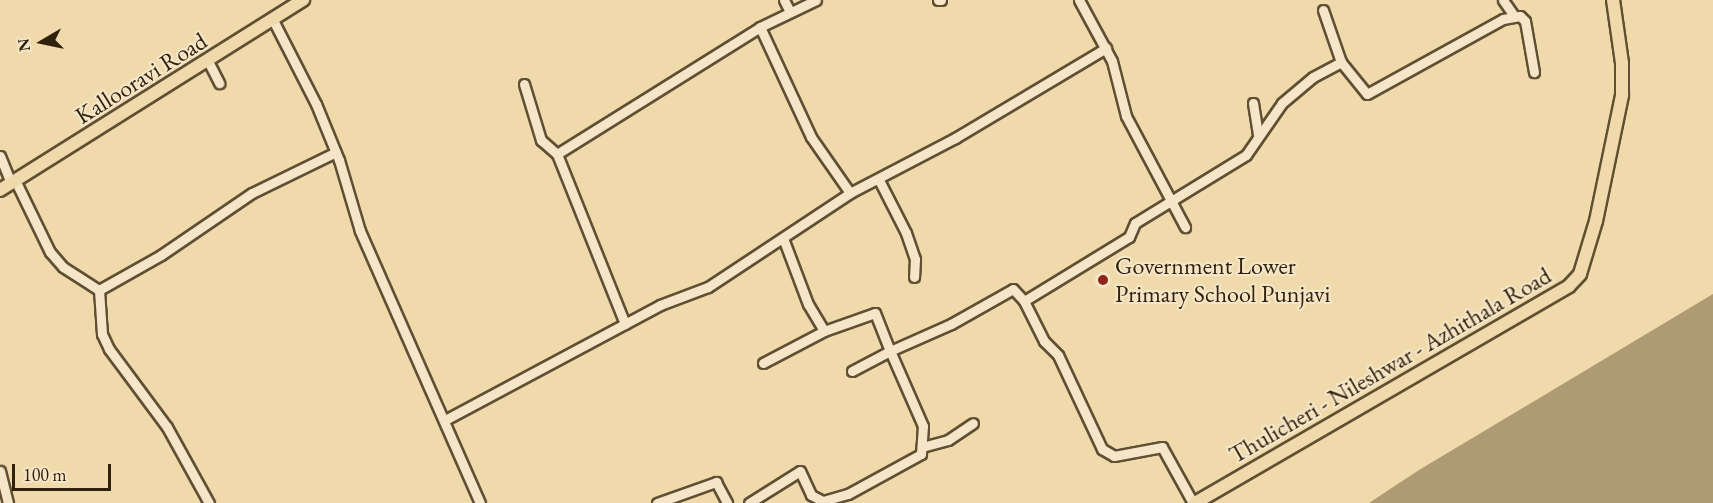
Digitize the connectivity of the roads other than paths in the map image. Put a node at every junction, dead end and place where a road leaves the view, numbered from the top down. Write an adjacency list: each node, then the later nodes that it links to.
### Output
1 (303, 0): 10 (main road, Kallooravi Road)
2 (784, 0): 8 (street)
3 (816, 0): 8 (street)
4 (1079, 0): 12 (street)
5 (1503, 0): 9 (street)
6 (1613, 0): 47 (main road, Thulicheri - Nileshwar - Azhithala Road)
7 (1323, 10): 14 (street)
8 (790, 12): 11 (street)
9 (1514, 16): 14 (street); 15 (street)
10 (273, 20): 13 (main road, Kallooravi Road); 20 (street)
11 (760, 27): 21 (street); 25 (street)
12 (1106, 48): 23 (street); 26 (street)
13 (208, 61): 16 (street); 24 (main road, Kallooravi Road)
14 (1341, 62): 19 (street)
15 (1534, 72)
16 (219, 83)
17 (524, 84): 21 (street)
18 (1253, 103): 19 (street)
19 (1258, 136): 26 (street)
20 (336, 152): 30 (street); 37 (street)
21 (557, 154): 32 (street)
22 (0, 156): 24 (street)
23 (879, 180): 25 (street); 29 (street)
24 (8, 184): 30 (street)
25 (850, 194): 28 (street)
26 (1172, 202): 27 (street); 31 (street)
27 (1185, 227)
28 (783, 238): 32 (street); 33 (street)
29 (914, 277)
30 (99, 290): 42 (street)
31 (1024, 301): 34 (street); 47 (street)
32 (625, 324): 37 (street)
33 (824, 331): 34 (street); 35 (street)
34 (890, 351): 36 (street); 39 (street)
35 (763, 363)
36 (852, 371)
37 (445, 420): 43 (street)
38 (973, 423): 39 (street)
39 (922, 447): 46 (street)
40 (0, 471): 41 (street)
41 (8, 503)
42 (209, 503)
43 (480, 503)
44 (657, 503): 45 (street)
45 (727, 503)
46 (749, 503)
47 (1194, 503)

